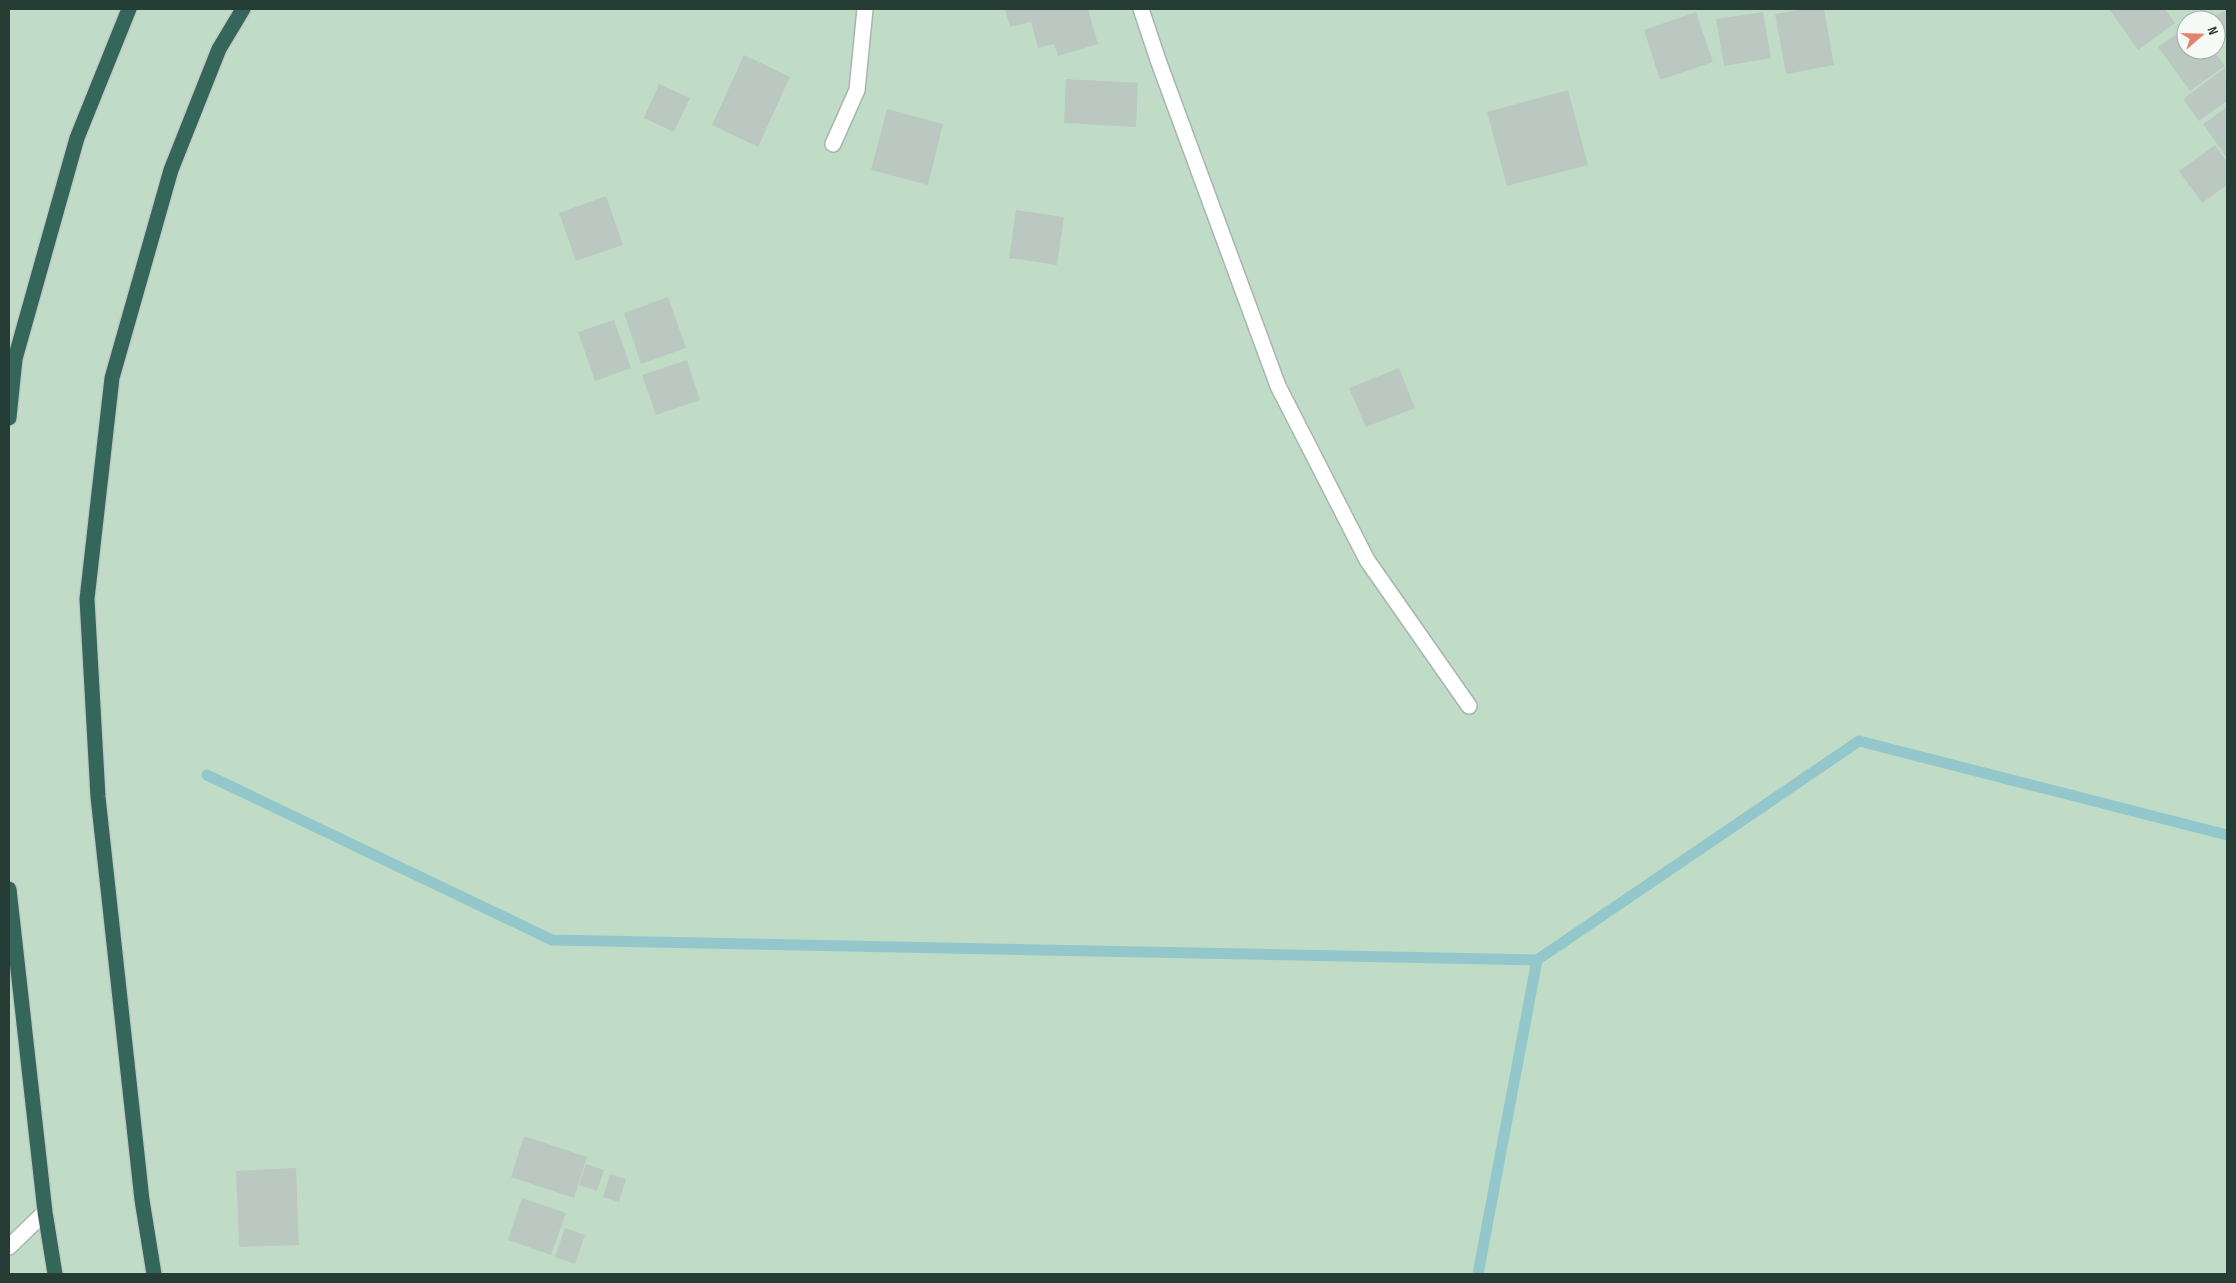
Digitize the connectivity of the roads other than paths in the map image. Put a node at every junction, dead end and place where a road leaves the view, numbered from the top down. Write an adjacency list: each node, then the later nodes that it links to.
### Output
1 (129, 9): 6 (highway)
2 (243, 9): 12 (highway)
3 (865, 9): 5 (street)
4 (1141, 9): 7 (street)
5 (833, 144)
6 (9, 418)
7 (1469, 706)
8 (9, 889): 9 (highway)
9 (45, 1212): 10 (street); 11 (highway)
10 (9, 1247)
11 (55, 1274)
12 (154, 1274)

